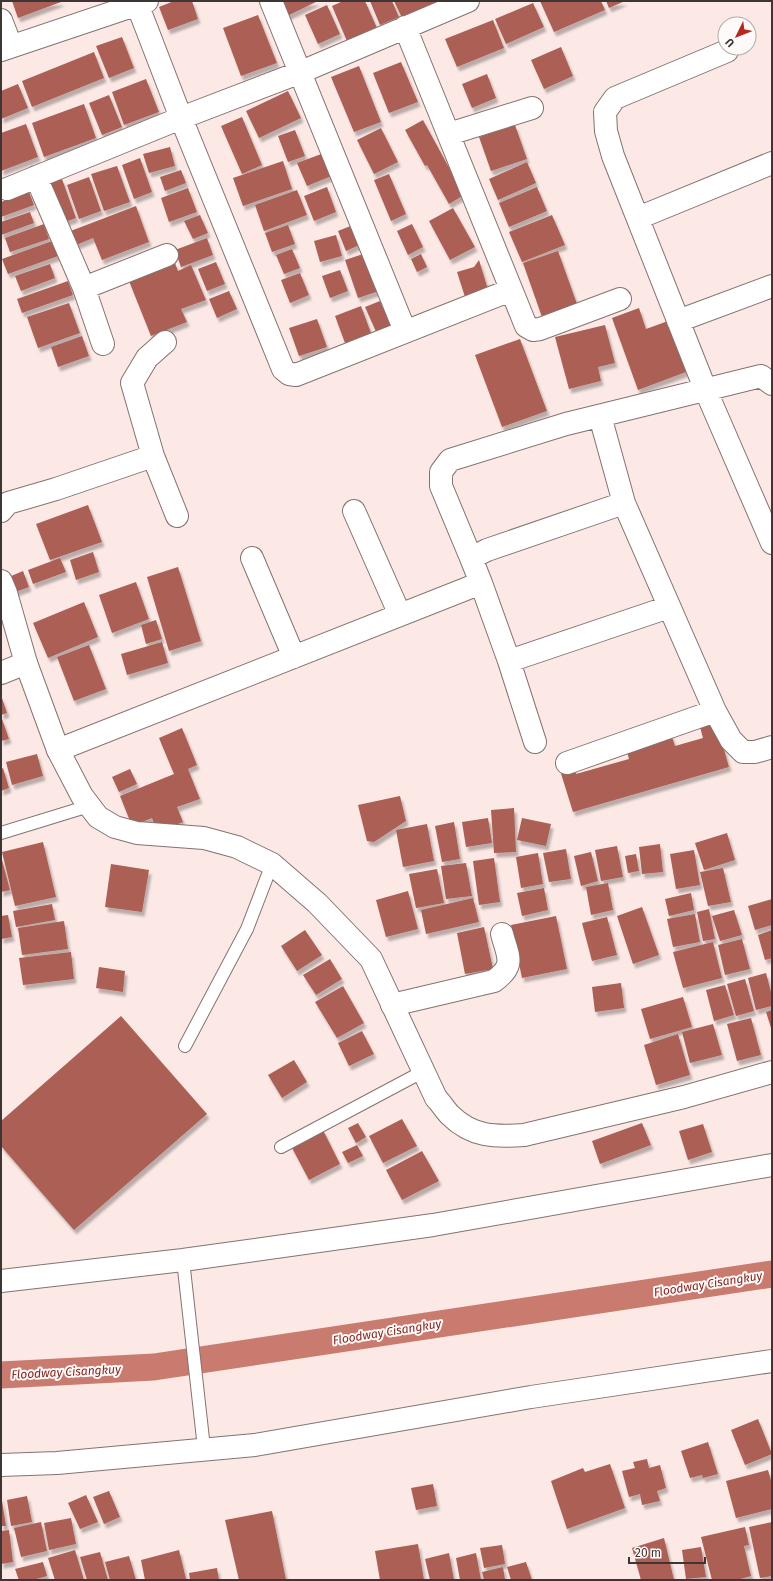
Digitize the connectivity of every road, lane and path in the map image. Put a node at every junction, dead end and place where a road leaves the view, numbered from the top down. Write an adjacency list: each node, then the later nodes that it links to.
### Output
1 (271, 1): 8 (street)
2 (468, 1): 5 (street)
3 (140, 2): 6 (street); 10 (street)
4 (1, 20): 6 (street)
5 (405, 27): 8 (street); 11 (street)
6 (6, 48)
7 (717, 55): 15 (street)
8 (301, 72): 10 (street); 22 (street)
9 (532, 108): 11 (street)
10 (181, 118): 13 (street); 22 (street)
11 (449, 134): 19 (street)
12 (772, 163): 15 (street)
13 (36, 177): 14 (street); 18 (street)
14 (7, 189)
15 (638, 218): 21 (street)
16 (167, 255): 18 (street)
17 (772, 286): 21 (street)
18 (84, 288): 24 (street)
19 (511, 290): 20 (street); 22 (street)
20 (620, 299)
21 (678, 321): 26 (street)
22 (405, 332)
23 (165, 342): 28 (street)
24 (103, 344)
25 (772, 384): 26 (street)
26 (706, 390): 27 (street); 33 (street)
27 (600, 416): 29 (street); 35 (street)
28 (153, 456): 30 (street); 32 (street)
29 (624, 503): 35 (street); 38 (street)
30 (1, 511)
31 (354, 512): 39 (street)
32 (178, 516)
33 (772, 543)
34 (252, 558): 40 (street)
35 (471, 558): 37 (street)
36 (1, 581): 42 (street)
37 (481, 583): 39 (street); 41 (street)
38 (670, 607): 41 (street); 44 (street)
39 (400, 615): 40 (street)
40 (294, 657): 47 (street)
41 (509, 662): 45 (street)
42 (26, 663): 43 (street); 47 (street)
43 (1, 673)
44 (715, 711): 46 (street); 48 (street)
45 (535, 742)
46 (772, 747)
47 (58, 750): 49 (street)
48 (567, 763)
49 (89, 806): 50 (lane); 51 (street)
50 (1, 833)
51 (272, 864): 53 (street); 54 (lane)
52 (502, 934): 53 (street)
53 (392, 1005): 55 (street)
54 (185, 1046)
55 (424, 1071): 56 (street); 57 (lane)
56 (772, 1072)
57 (280, 1147)
58 (772, 1165): 59 (street)
59 (183, 1260): 60 (street); 62 (lane)
60 (1, 1281)
61 (772, 1362): 62 (street)
62 (204, 1448): 63 (street)
63 (1, 1465)

